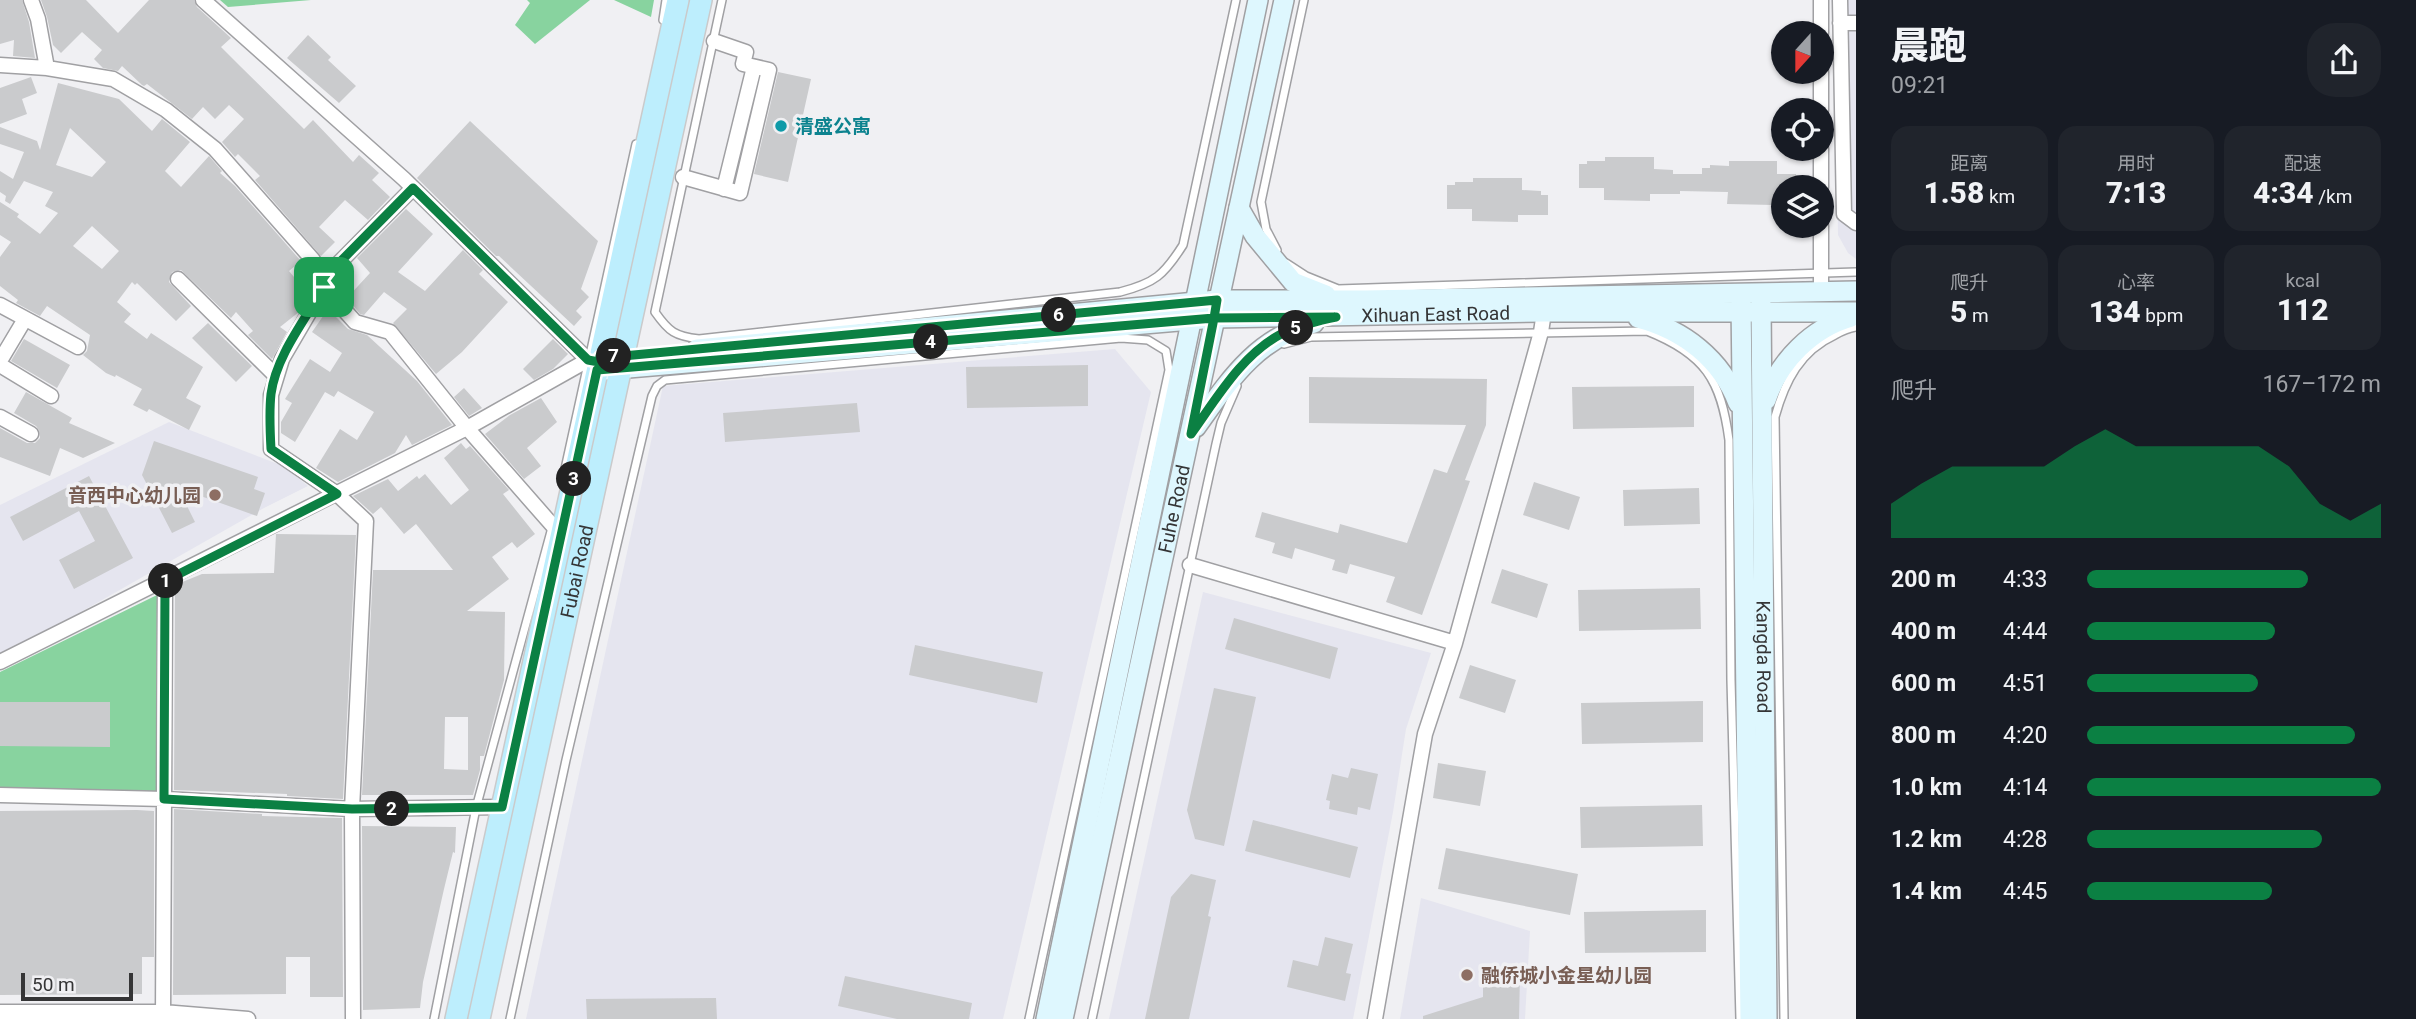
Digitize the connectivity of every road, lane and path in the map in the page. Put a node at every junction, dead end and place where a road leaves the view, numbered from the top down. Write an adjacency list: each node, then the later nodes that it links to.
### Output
1 (31, 0): 19 (street)
2 (202, 0): 24 (street)
3 (666, 0): 16 (lane)
4 (678, 0): 46 (main road, Fubai Road)
5 (701, 0): 47 (main road, Fubai Road)
6 (722, 0): 17 (lane)
7 (1236, 0): 22 (lane)
8 (1258, 0): 37 (street, Fuhe Road)
9 (1284, 0): 25 (street, Fuhe Road)
10 (1304, 0): 30 (lane)
11 (1821, 0): 13 (street)
12 (1840, 0): 14 (street)
13 (1821, 21)
14 (1840, 23): 15 (street); 20 (street)
15 (1856, 23)
16 (662, 28)
17 (714, 41): 22 (lane); 22 (street)
18 (0, 65): 19 (street)
19 (47, 68): 31 (street)
20 (1850, 100): 23 (street)
21 (638, 134): 46 (lane)
22 (683, 177)
23 (1850, 179): 26 (street)
24 (413, 188): 31 (street); 46 (street)
25 (1239, 208): 33 (street); 36 (street, Fuhe Road)
26 (1856, 223)
27 (1821, 238): 30 (street)
28 (1856, 272): 30 (lane)
29 (178, 279): 49 (street)
30 (1821, 282): 32 (street, Xihuan East Road); 34 (street, Xihuan East Road)
31 (324, 287): 49 (street); 53 (street)
32 (1856, 291)
33 (1365, 300): 34 (street, Xihuan East Road); 36 (street, Xihuan East Road)
34 (1751, 303): 39 (street, Xihuan East Road); 40 (street, Xihuan East Road); 51 (street, Kangda Road)
35 (0, 305): 42 (street)
36 (1216, 309): 37 (street, Xihuan East Road); 41 (street, Xihuan East Road); 55 (street, Fuhe Road)
37 (1192, 311): 47 (street, Xihuan East Road); 77 (street, Fuhe Road)
38 (1544, 312): 39 (street, Xihuan East Road); 41 (street, Xihuan East Road); 44 (street)
39 (1616, 312): 51 (street)
40 (1856, 314): 51 (street)
41 (1336, 317): 55 (street)
42 (25, 319): 45 (street); 48 (street)
43 (1856, 327): 84 (lane)
44 (1541, 332): 59 (lane); 61 (street); 81 (lane)
45 (78, 348)
46 (596, 362): 47 (street, Xihuan East Road); 53 (street); 56 (lane); 65 (main road, Fubai Road)
47 (622, 362): 74 (main road, Fubai Road)
48 (0, 363): 50 (street)
49 (275, 376): 57 (street)
50 (51, 396)
51 (1752, 413): 82 (street, Kangda Road); 83 (street, Kangda Road)
52 (0, 418): 54 (street)
53 (467, 428): 57 (street); 58 (street)
54 (31, 434)
55 (1191, 434): 78 (street, Fuhe Road)
56 (561, 488)
57 (337, 494): 60 (street); 67 (street)
58 (554, 520): 66 (lane)
59 (1190, 565): 61 (street); 79 (lane)
60 (165, 581): 62 (street); 64 (street)
61 (1455, 643): 80 (street)
62 (0, 662)
63 (0, 795): 64 (street)
64 (164, 799): 67 (street); 69 (street)
65 (502, 807): 66 (street); 73 (main road, Fubai Road)
66 (476, 808): 67 (street); 72 (lane)
67 (352, 809): 71 (street)
68 (0, 1012): 69 (street)
69 (163, 1016): 70 (street)
70 (248, 1019)
71 (353, 1019)
72 (434, 1019)
73 (456, 1019)
74 (479, 1019)
75 (510, 1019): 76 (lane)
76 (1029, 1019)
77 (1046, 1019)
78 (1063, 1019)
79 (1092, 1019)
80 (1375, 1019)
81 (1740, 1019)
82 (1750, 1019)
83 (1767, 1019)
84 (1784, 1019)

